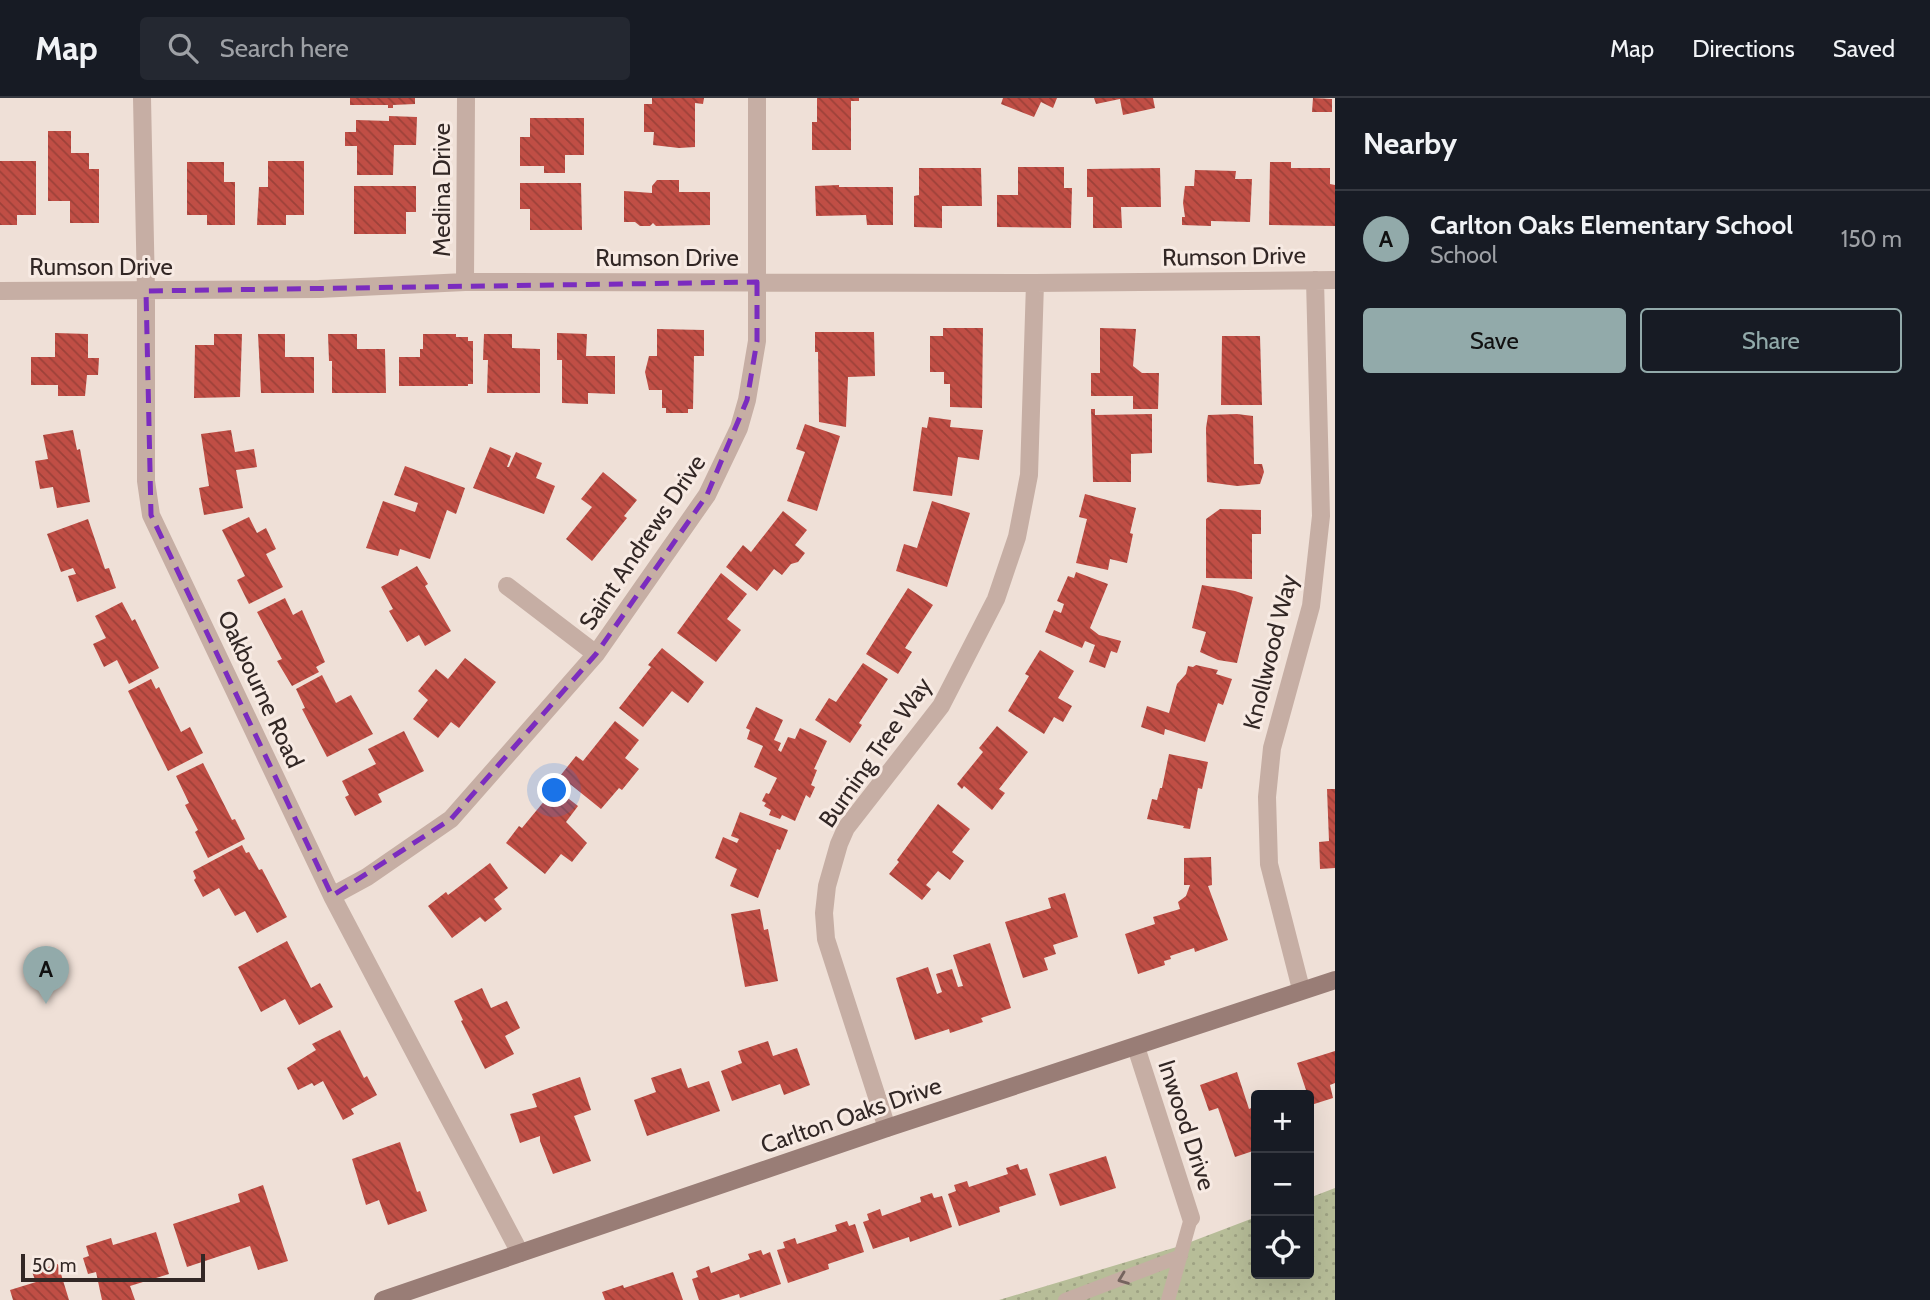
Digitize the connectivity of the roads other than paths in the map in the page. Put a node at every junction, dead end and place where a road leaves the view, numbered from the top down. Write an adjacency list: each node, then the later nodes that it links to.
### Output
1 (142, 98): 10 (street, Oakbourne Road)
2 (466, 98): 6 (street, Medina Drive)
3 (757, 98): 7 (street, Saint Andrews Drive)
4 (1315, 279): 5 (street, Rumson Drive); 8 (street, Rumson Drive); 15 (street, Knollwood Way)
5 (1335, 280)
6 (465, 282): 7 (street, Rumson Drive); 10 (street, Rumson Drive)
7 (757, 282): 8 (street, Rumson Drive); 12 (street, Saint Andrews Drive)
8 (1035, 283): 17 (street, Burning Tree Way)
9 (0, 291): 10 (street, Rumson Drive)
10 (146, 291): 13 (street, Oakbourne Road)
11 (507, 586): 12 (street)
12 (596, 654): 13 (street, Saint Andrews Drive)
13 (332, 896): 19 (street, Oakbourne Road)
14 (1335, 980): 15 (main road, Carlton Oaks Drive)
15 (1300, 989): 16 (main road, Carlton Oaks Drive)
16 (1136, 1047): 17 (main road, Carlton Oaks Drive); 18 (street, Inwood Drive)
17 (887, 1128): 19 (main road, Carlton Oaks Drive)
18 (1191, 1217): 20 (lane)
19 (520, 1253): 21 (main road, Carlton Oaks Drive)
20 (1181, 1256): 22 (lane, one-way to 22); 23 (lane)
21 (383, 1300)
22 (1065, 1300)
23 (1168, 1300)

